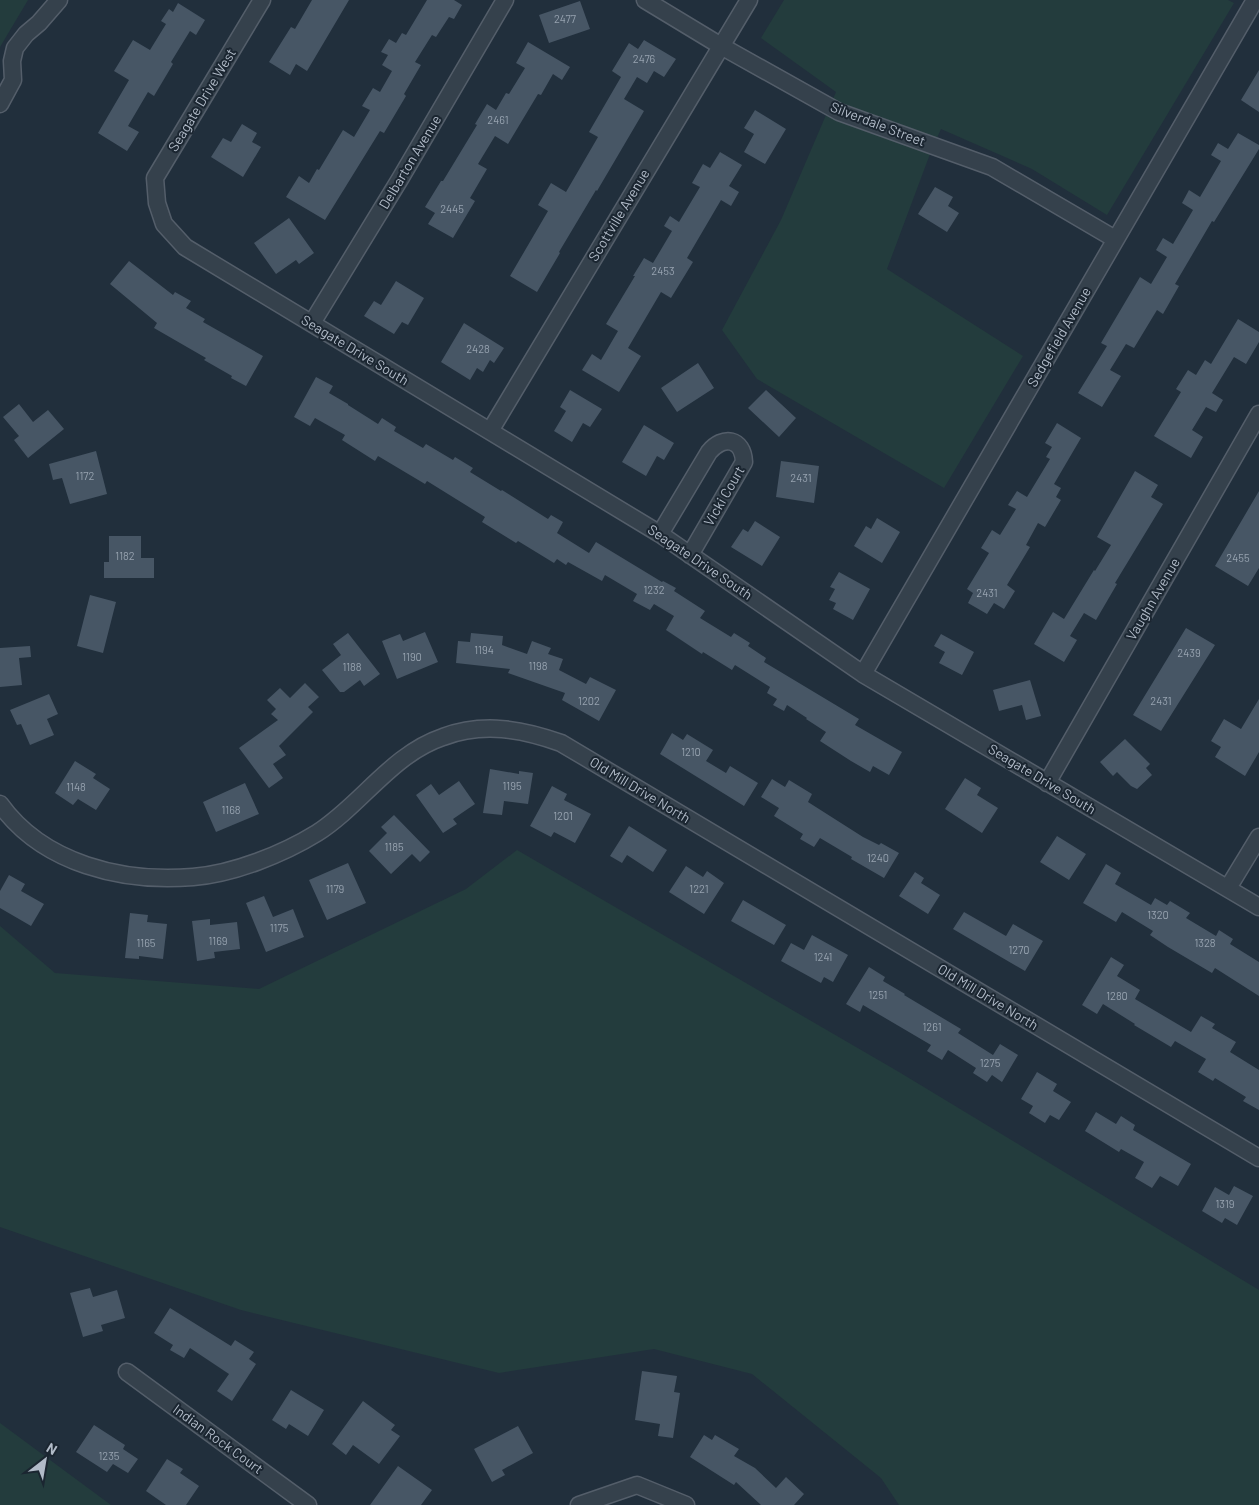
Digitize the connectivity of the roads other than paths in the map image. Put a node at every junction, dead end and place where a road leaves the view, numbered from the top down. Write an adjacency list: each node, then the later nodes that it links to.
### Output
1 (59, 0): 8 (street)
2 (262, 0): 9 (street, Seagate Drive West)
3 (505, 0): 11 (street, Delbarton Avenue)
4 (646, 0): 7 (street, Silverdale Street)
5 (749, 0): 7 (street, Scottville Avenue)
6 (1254, 8): 10 (street, Sedgefield Avenue)
7 (721, 46): 10 (street, Silverdale Street); 13 (street, Scottville Avenue)
8 (0, 104)
9 (157, 203): 11 (street, Seagate Drive South)
10 (1115, 239): 16 (street, Sedgefield Avenue)
11 (312, 323): 13 (street, Seagate Drive South)
12 (1259, 414): 17 (street, Vaughn Avenue)
13 (490, 431): 14 (street, Seagate Drive South)
14 (660, 534): 15 (street, Seagate Drive South); 15 (street, Vicki Court)
15 (690, 555): 16 (street, Seagate Drive South)
16 (863, 674): 17 (street, Seagate Drive South)
17 (1048, 783): 20 (street, Seagate Drive South)
18 (0, 804): 22 (street, Old Mill Drive North)
19 (1259, 836): 20 (street)
20 (1228, 888): 21 (street, Seagate Drive South)
21 (1259, 907)
22 (1259, 1158)
23 (127, 1372): 24 (street, Indian Rock Court)
24 (308, 1505)
25 (579, 1505): 26 (street)
26 (686, 1505)

